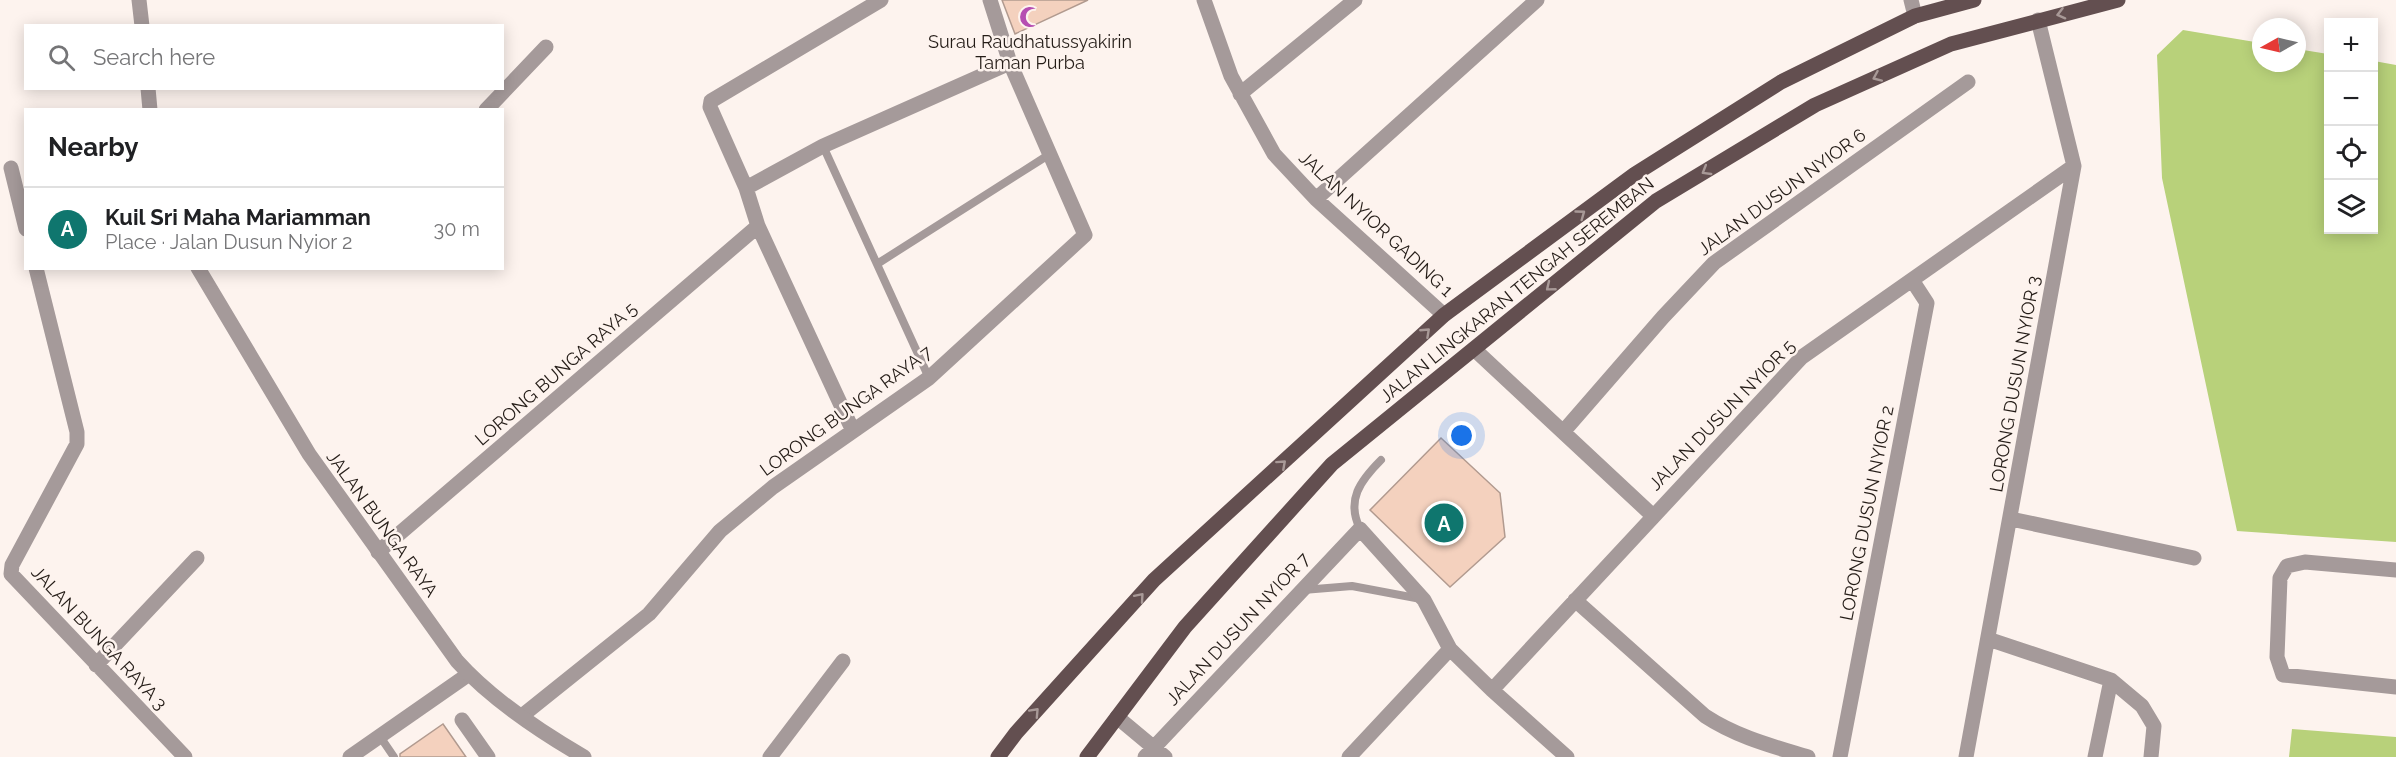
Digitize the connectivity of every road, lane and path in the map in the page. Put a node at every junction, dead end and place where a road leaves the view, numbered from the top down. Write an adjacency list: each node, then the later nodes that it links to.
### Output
1 (139, 0): 12 (street)
2 (881, 0): 24 (street)
3 (990, 0): 14 (street, LORONG BUNGA RAYA 7)
4 (1204, 0): 17 (street, JALAN NYIOR GADING 1)
5 (1355, 0): 17 (street)
6 (1538, 0): 25 (street)
7 (1911, 0): 10 (street)
8 (1974, 0): 10 (main road, JALAN LINGKARAN TENGAH SEREMBAN)
9 (2118, 0): 11 (main road, JALAN LINGKARAN TENGAH SEREMBAN, one-way to 11)
10 (1915, 16): 32 (main road, JALAN LINGKARAN TENGAH SEREMBAN, one-way to 10)
11 (2038, 20): 22 (street, LORONG DUSUN NYIOR 3); 33 (main road, JALAN LINGKARAN TENGAH SEREMBAN, one-way to 33)
12 (142, 24)
13 (546, 47): 19 (street)
14 (1010, 63): 20 (street); 21 (street, LORONG BUNGA RAYA 7)
15 (1968, 82): 36 (street, JALAN DUSUN NYIOR 6)
16 (148, 90): 18 (street)
17 (1240, 94): 25 (street, JALAN NYIOR GADING 1)
18 (150, 108)
19 (488, 108)
20 (823, 146): 24 (street); 28 (lane)
21 (1050, 154): 28 (lane); 34 (street, LORONG BUNGA RAYA 7)
22 (2074, 166): 31 (street, JALAN DUSUN NYIOR 5); 39 (street, LORONG DUSUN NYIOR 3)
23 (11, 168): 26 (street)
24 (747, 188): 27 (street)
25 (1316, 199): 32 (street, JALAN NYIOR GADING 1)
26 (24, 221)
27 (758, 225): 35 (street); 41 (street, LORONG BUNGA RAYA 5)
28 (877, 264): 34 (lane)
29 (36, 270): 51 (street, JALAN BUNGA RAYA 3)
30 (199, 270): 41 (street, JALAN BUNGA RAYA)
31 (1912, 280): 38 (street, JALAN DUSUN NYIOR 5); 72 (street, LORONG DUSUN NYIOR 2)
32 (1444, 315): 67 (main road, JALAN LINGKARAN TENGAH SEREMBAN, one-way to 32)
33 (1474, 349): 36 (street); 57 (main road, JALAN LINGKARAN TENGAH SEREMBAN)
34 (929, 378): 35 (street, LORONG BUNGA RAYA 7)
35 (853, 431): 56 (street, LORONG BUNGA RAYA 7)
36 (1563, 432): 38 (street)
37 (1381, 460): 40 (lane)
38 (1652, 516): 47 (street, JALAN DUSUN NYIOR 5)
39 (2011, 519): 43 (street); 48 (street, LORONG DUSUN NYIOR 3)
40 (1360, 529): 45 (street, JALAN DUSUN NYIOR 7); 46 (street)
41 (378, 552): 52 (street, JALAN BUNGA RAYA)
42 (197, 558): 51 (street)
43 (2194, 558)
44 (2396, 570): 54 (street)
45 (1303, 590): 46 (lane); 60 (street, JALAN DUSUN NYIOR 7)
46 (1424, 600): 49 (street)
47 (1575, 600): 55 (street, JALAN DUSUN NYIOR 5); 71 (street)
48 (1988, 639): 53 (street); 73 (street, LORONG DUSUN NYIOR 3)
49 (1450, 649): 55 (street); 69 (street)
50 (843, 661): 66 (street)
51 (96, 665): 61 (street, JALAN BUNGA RAYA 3)
52 (469, 674): 56 (street, JALAN BUNGA RAYA); 59 (street)
53 (2111, 680): 74 (street); 75 (street)
54 (2396, 687)
55 (1492, 690): 70 (street)
56 (523, 715): 65 (street, JALAN BUNGA RAYA)
57 (1117, 717): 60 (street); 68 (main road, JALAN LINGKARAN TENGAH SEREMBAN)
58 (462, 720): 64 (street)
59 (379, 735): 62 (street); 63 (lane)
60 (1154, 754)
61 (185, 757)
62 (351, 757)
63 (394, 757)
64 (488, 757)
65 (584, 757)
66 (770, 757)
67 (998, 757)
68 (1087, 757)
69 (1349, 757)
70 (1567, 757)
71 (1808, 757)
72 (1840, 757)
73 (1966, 757)
74 (2095, 757)
75 (2151, 757)

